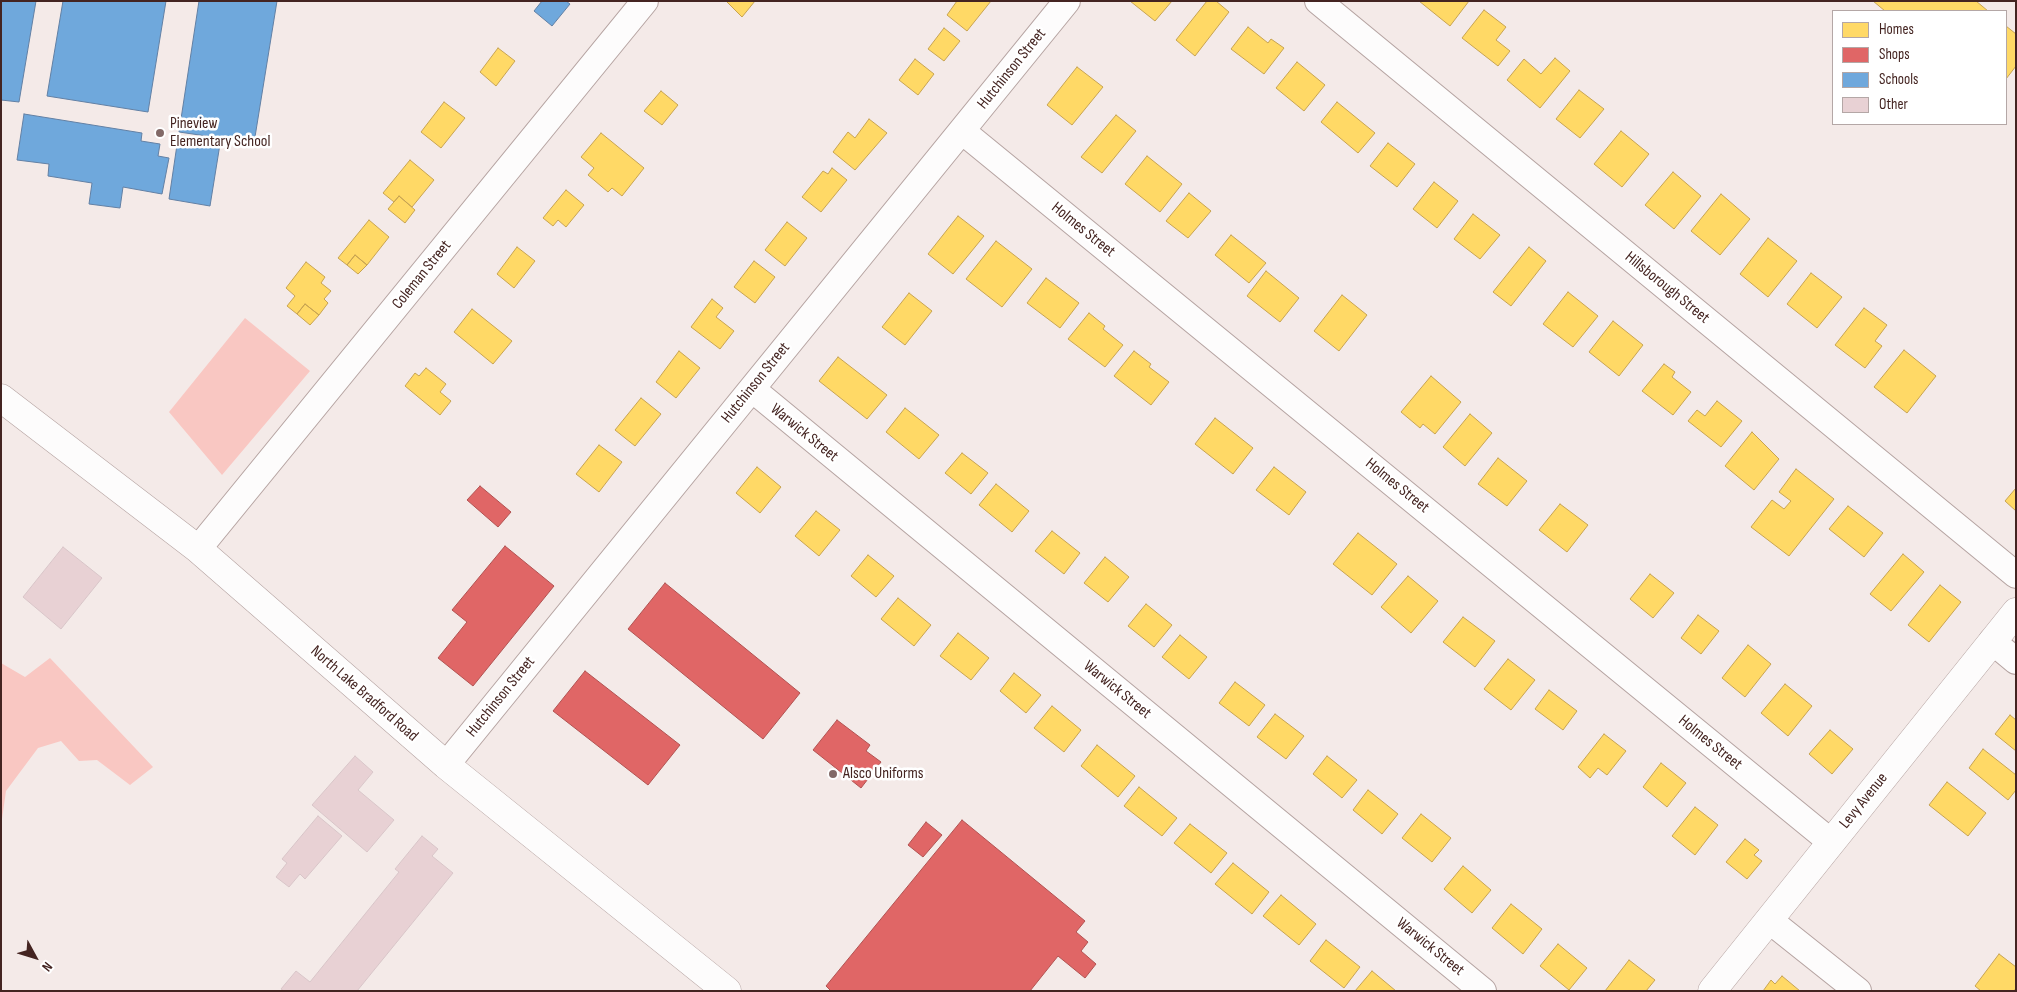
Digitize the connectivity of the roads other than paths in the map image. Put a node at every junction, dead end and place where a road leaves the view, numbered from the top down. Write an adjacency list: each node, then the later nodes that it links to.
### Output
1 (1067, 1): 4 (street, Hutchinson Street)
2 (1318, 1): 8 (street, Hillsborough Street)
3 (643, 2): 7 (street, Coleman Street)
4 (962, 131): 5 (street, Hutchinson Street); 13 (street, Holmes Street)
5 (752, 389): 12 (street, Hutchinson Street); 16 (street, Warwick Street)
6 (1, 398): 7 (main road, North Lake Bradford Road)
7 (198, 549): 12 (main road, North Lake Bradford Road)
8 (2016, 574)
9 (2016, 612): 10 (main road, Levy Avenue)
10 (1992, 641): 11 (street); 13 (main road, Levy Avenue)
11 (2016, 661)
12 (446, 765): 15 (main road, North Lake Bradford Road)
13 (1831, 842): 14 (main road, Levy Avenue)
14 (1769, 920): 17 (main road, Levy Avenue); 18 (street)
15 (727, 991)
16 (1483, 991)
17 (1712, 991)
18 (1858, 991)

